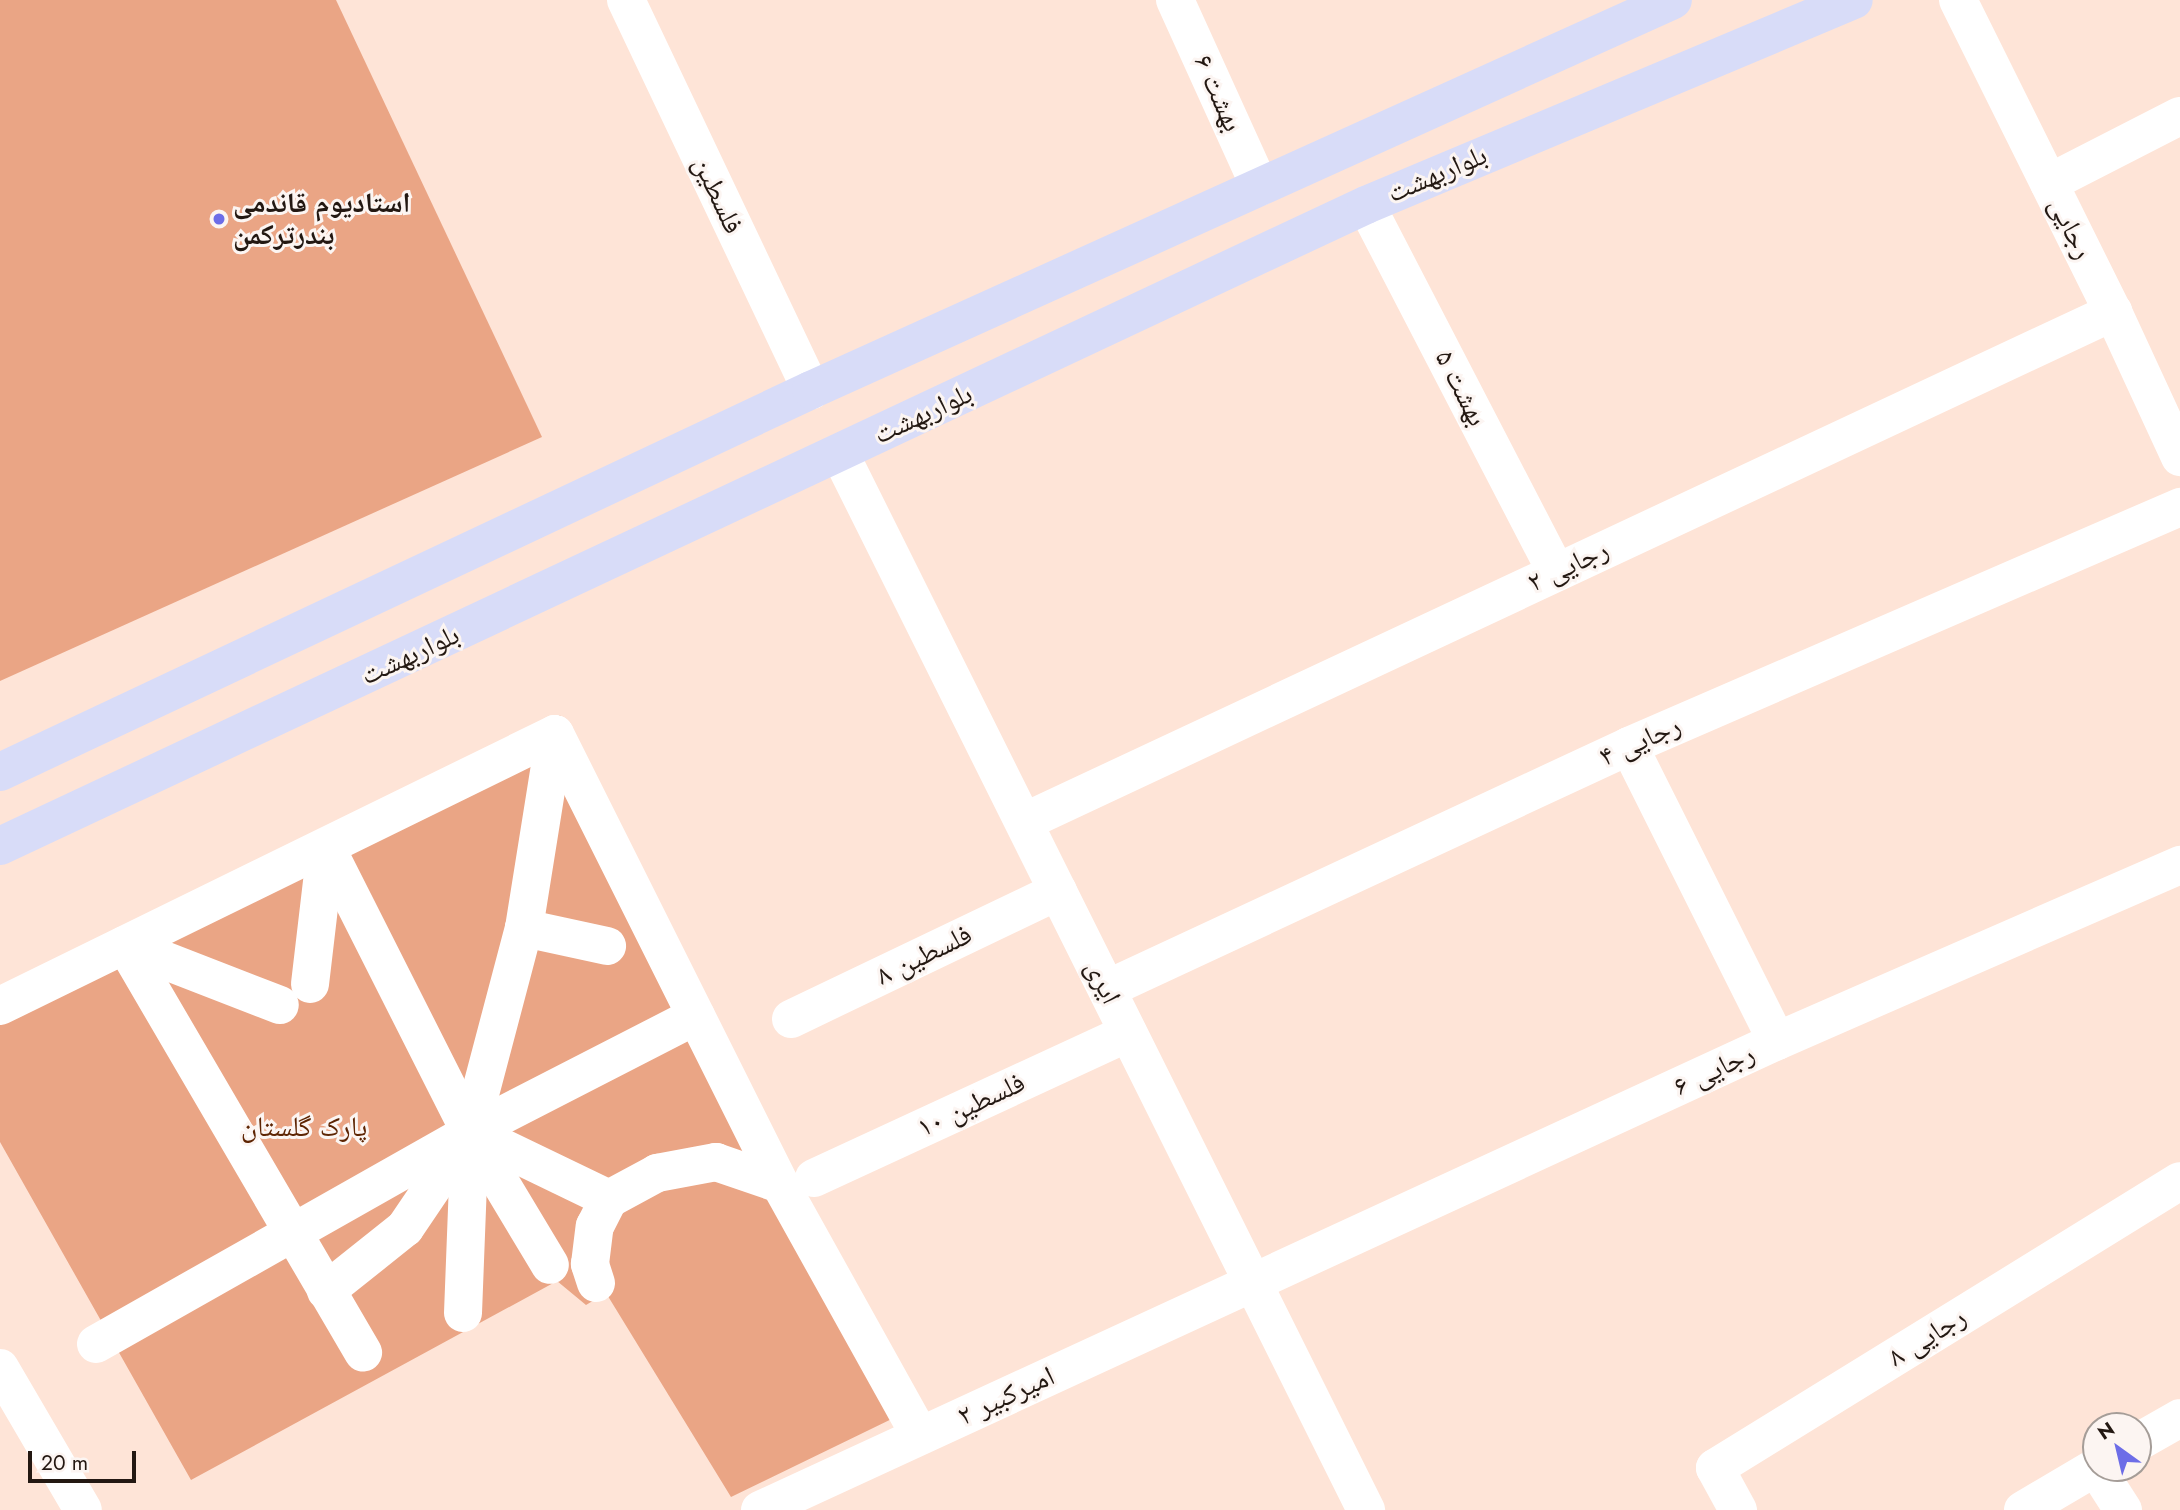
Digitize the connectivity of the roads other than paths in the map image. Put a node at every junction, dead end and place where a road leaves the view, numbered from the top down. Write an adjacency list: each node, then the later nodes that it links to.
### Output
1 (626, 0): 13 (street, فلسطین)
2 (1175, 0): 10 (street, بهشت ۶)
3 (1672, 0): 10 (main road)
4 (1781, 0): 7 (main road)
5 (1854, 0): 7 (main road, بلواربهشت)
6 (1958, 0): 9 (street, رجایی)
7 (1766, 35): 11 (main road, بلواربهشت)
8 (2180, 116): 9 (street)
9 (2049, 183): 12 (street, رجایی)
10 (1260, 187): 13 (main road)
11 (1366, 205): 15 (main road, بلواربهشت); 17 (street, بهشت ۵)
12 (2113, 312): 14 (street, رجایی); 17 (street, رجایی ۲)
13 (811, 390): 20 (main road)
14 (2179, 452)
15 (840, 454): 21 (street, ایری); 22 (main road, بلواربهشت)
16 (2180, 507): 19 (street, رجایی ۴)
17 (1556, 572): 21 (street, رجایی ۲)
18 (555, 734): 23 (street); 26 (street); 31 (street)
19 (1629, 746): 29 (street, رجایی ۴); 34 (street)
20 (0, 772)
21 (1024, 822): 25 (street, ایری)
22 (0, 846)
23 (326, 847): 27 (street); 27 (street); 35 (street)
24 (2180, 865): 34 (street, رجایی ۶)
25 (1058, 891): 29 (street, ایری); 32 (street, فلسطین ۸)
26 (524, 928): 28 (street); 35 (street)
27 (125, 945): 30 (street); 39 (street)
28 (607, 946)
29 (1107, 989): 33 (street, ایری)
30 (0, 1006)
31 (696, 1016): 35 (street); 36 (street)
32 (791, 1019)
33 (1128, 1033): 36 (street, فلسطین ۱۰); 42 (street, ایری)
34 (1777, 1041): 42 (street, رجایی ۶)
35 (470, 1132): 38 (street); 39 (street); 40 (street); 43 (street); 44 (street)
36 (797, 1181): 38 (street); 50 (street)
37 (2180, 1181): 56 (street, رجایی ۸)
38 (609, 1199): 41 (street)
39 (292, 1235): 43 (street); 45 (street)
40 (550, 1265)
41 (596, 1283)
42 (1253, 1283): 50 (street, امیرکبیر ۲); 55 (street, ایری)
43 (326, 1291): 46 (street)
44 (463, 1313)
45 (96, 1344)
46 (363, 1353)
47 (0, 1368): 53 (street)
48 (2180, 1418): 49 (street)
49 (2152, 1434)
50 (920, 1436): 54 (street, امیرکبیر ۲)
51 (2082, 1475): 57 (street)
52 (2105, 1482): 58 (street)
53 (83, 1510)
54 (760, 1510)
55 (1366, 1510)
56 (1738, 1510)
57 (2023, 1510)
58 (2123, 1510)

